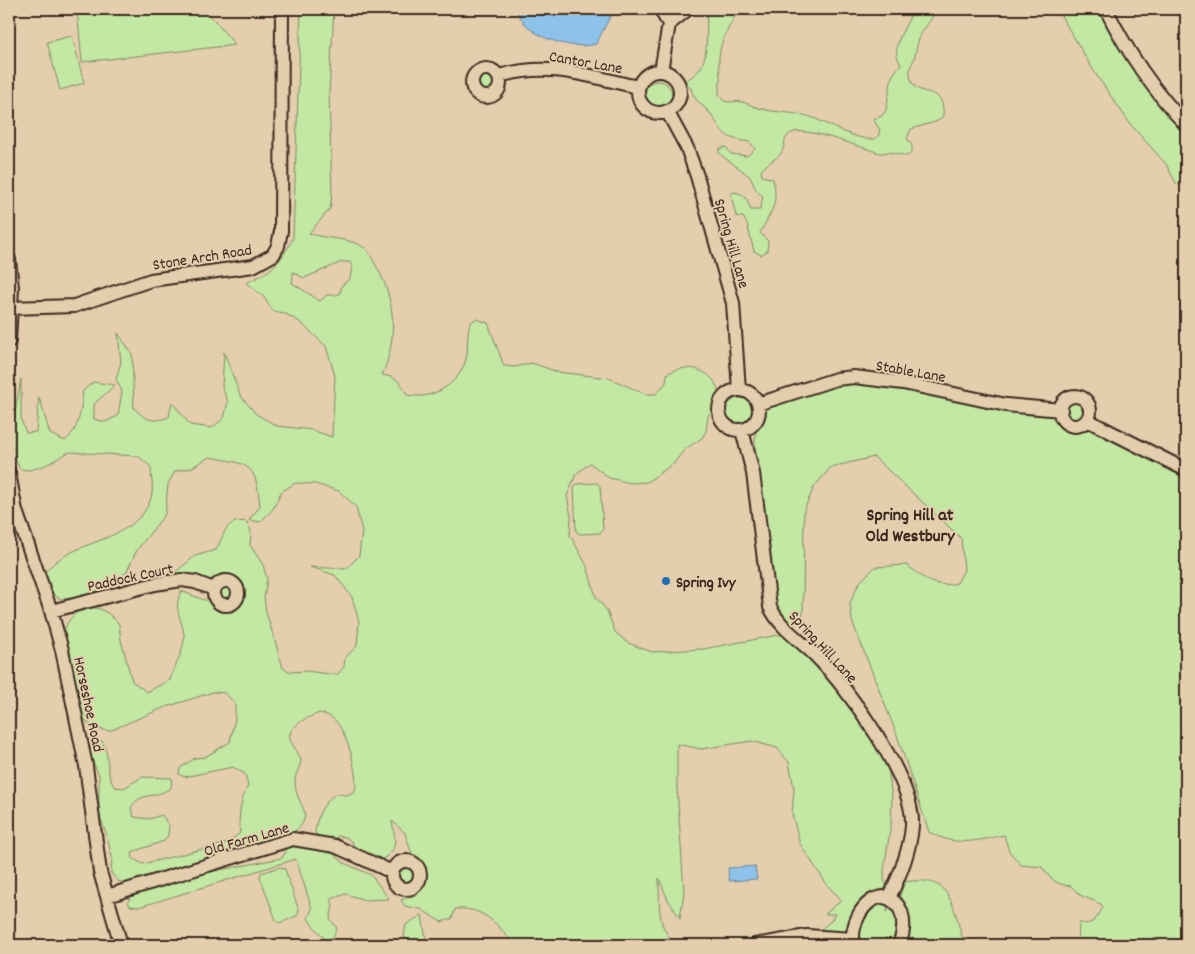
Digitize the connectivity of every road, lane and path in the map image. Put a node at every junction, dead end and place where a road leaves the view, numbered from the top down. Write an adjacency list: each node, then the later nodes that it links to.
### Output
1 (282, 9): 12 (street, Stone Arch Road)
2 (660, 9): 5 (street)
3 (688, 9): 5 (street)
4 (1106, 9): 10 (street)
5 (669, 24): 6 (street)
6 (661, 72): 8 (street); 9 (street)
7 (499, 76): 8 (street, Cantor Lane)
8 (638, 87): 9 (street)
9 (667, 111): 14 (street, Spring Hill Lane)
10 (1186, 125)
11 (9, 259): 12 (street)
12 (10, 308): 13 (street)
13 (9, 341)
14 (739, 390): 15 (street); 18 (street)
15 (758, 404): 16 (street, Stable Lane); 18 (street)
16 (1061, 410): 17 (street); 17 (street)
17 (1087, 420): 19 (street)
18 (742, 430): 25 (street, Spring Hill Lane)
19 (1186, 470)
20 (9, 473): 22 (street, Horseshoe Road)
21 (214, 589): 22 (street, Paddock Court)
22 (51, 611): 24 (street, Horseshoe Road)
23 (392, 872): 24 (street, Old Farm Lane)
24 (106, 896): 27 (street, Horseshoe Road)
25 (890, 898): 26 (street); 29 (street)
26 (853, 942): 28 (street)
27 (121, 945)
28 (755, 945)
29 (899, 945)

